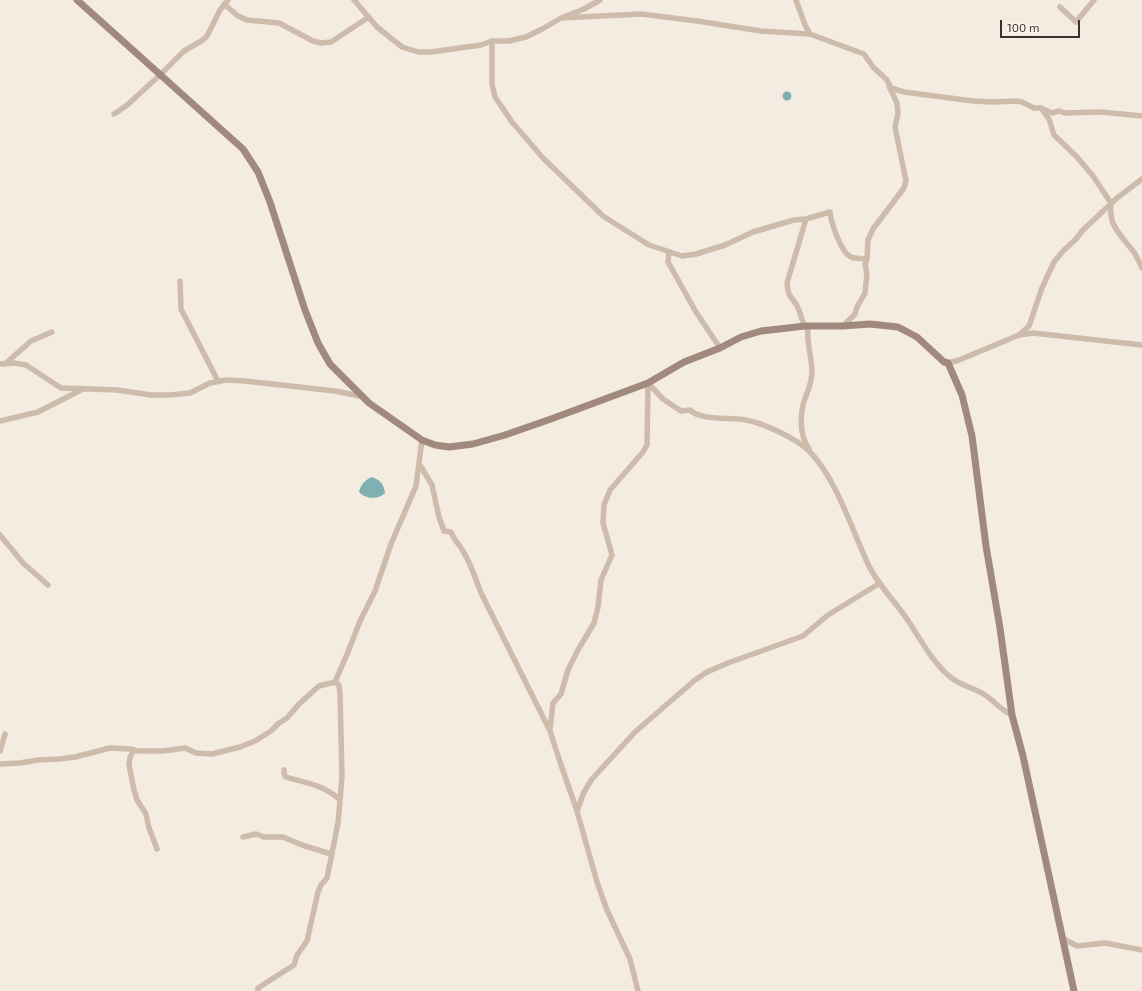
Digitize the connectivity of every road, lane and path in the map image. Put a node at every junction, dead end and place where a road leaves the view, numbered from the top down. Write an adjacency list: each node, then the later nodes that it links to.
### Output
1 (77, 0): 12 (street)
2 (354, 0): 8 (street)
3 (600, 0): 9 (street)
4 (796, 0): 10 (street)
5 (1094, 0): 7 (street)
6 (226, 2): 8 (street); 12 (street)
7 (1060, 7)
8 (368, 17): 11 (street)
9 (561, 18): 10 (street); 11 (street)
10 (810, 34): 13 (street)
11 (492, 41): 20 (street)
12 (160, 75): 15 (street); 35 (street)
13 (887, 80): 14 (street); 21 (street)
14 (1041, 108): 16 (street); 18 (street)
15 (114, 114)
16 (1142, 116)
17 (1142, 179): 18 (street)
18 (1111, 203): 22 (street); 27 (street)
19 (806, 219): 20 (street); 21 (street); 24 (street)
20 (669, 252): 29 (street)
21 (867, 259): 25 (street)
22 (1142, 268)
23 (180, 281): 32 (street)
24 (807, 326): 25 (street); 29 (street); 38 (street)
25 (843, 326): 30 (street)
26 (52, 332): 31 (street)
27 (1019, 334): 28 (street); 30 (street)
28 (1142, 345)
29 (720, 348): 33 (street)
30 (948, 363): 44 (street)
31 (2, 364): 34 (street)
32 (218, 381): 34 (street); 35 (street)
33 (648, 382): 37 (street); 38 (street); 45 (street)
34 (81, 390): 36 (street)
35 (360, 396): 37 (street)
36 (0, 421)
37 (422, 440): 39 (street)
38 (810, 451): 41 (street)
39 (420, 465): 43 (street); 45 (street)
40 (0, 535): 42 (street)
41 (880, 583): 44 (street); 52 (street)
42 (48, 585)
43 (335, 682): 47 (street); 51 (street)
44 (1012, 714): 56 (street)
45 (550, 731): 52 (street)
46 (5, 734): 48 (street)
47 (134, 750): 49 (street); 54 (street)
48 (0, 751)
49 (0, 764)
50 (284, 770): 51 (street)
51 (340, 800): 55 (street)
52 (577, 811): 59 (street)
53 (243, 837): 55 (street)
54 (157, 849)
55 (331, 854): 58 (street)
56 (1062, 938): 57 (street); 60 (street)
57 (1142, 950)
58 (258, 991)
59 (638, 991)
60 (1074, 991)

